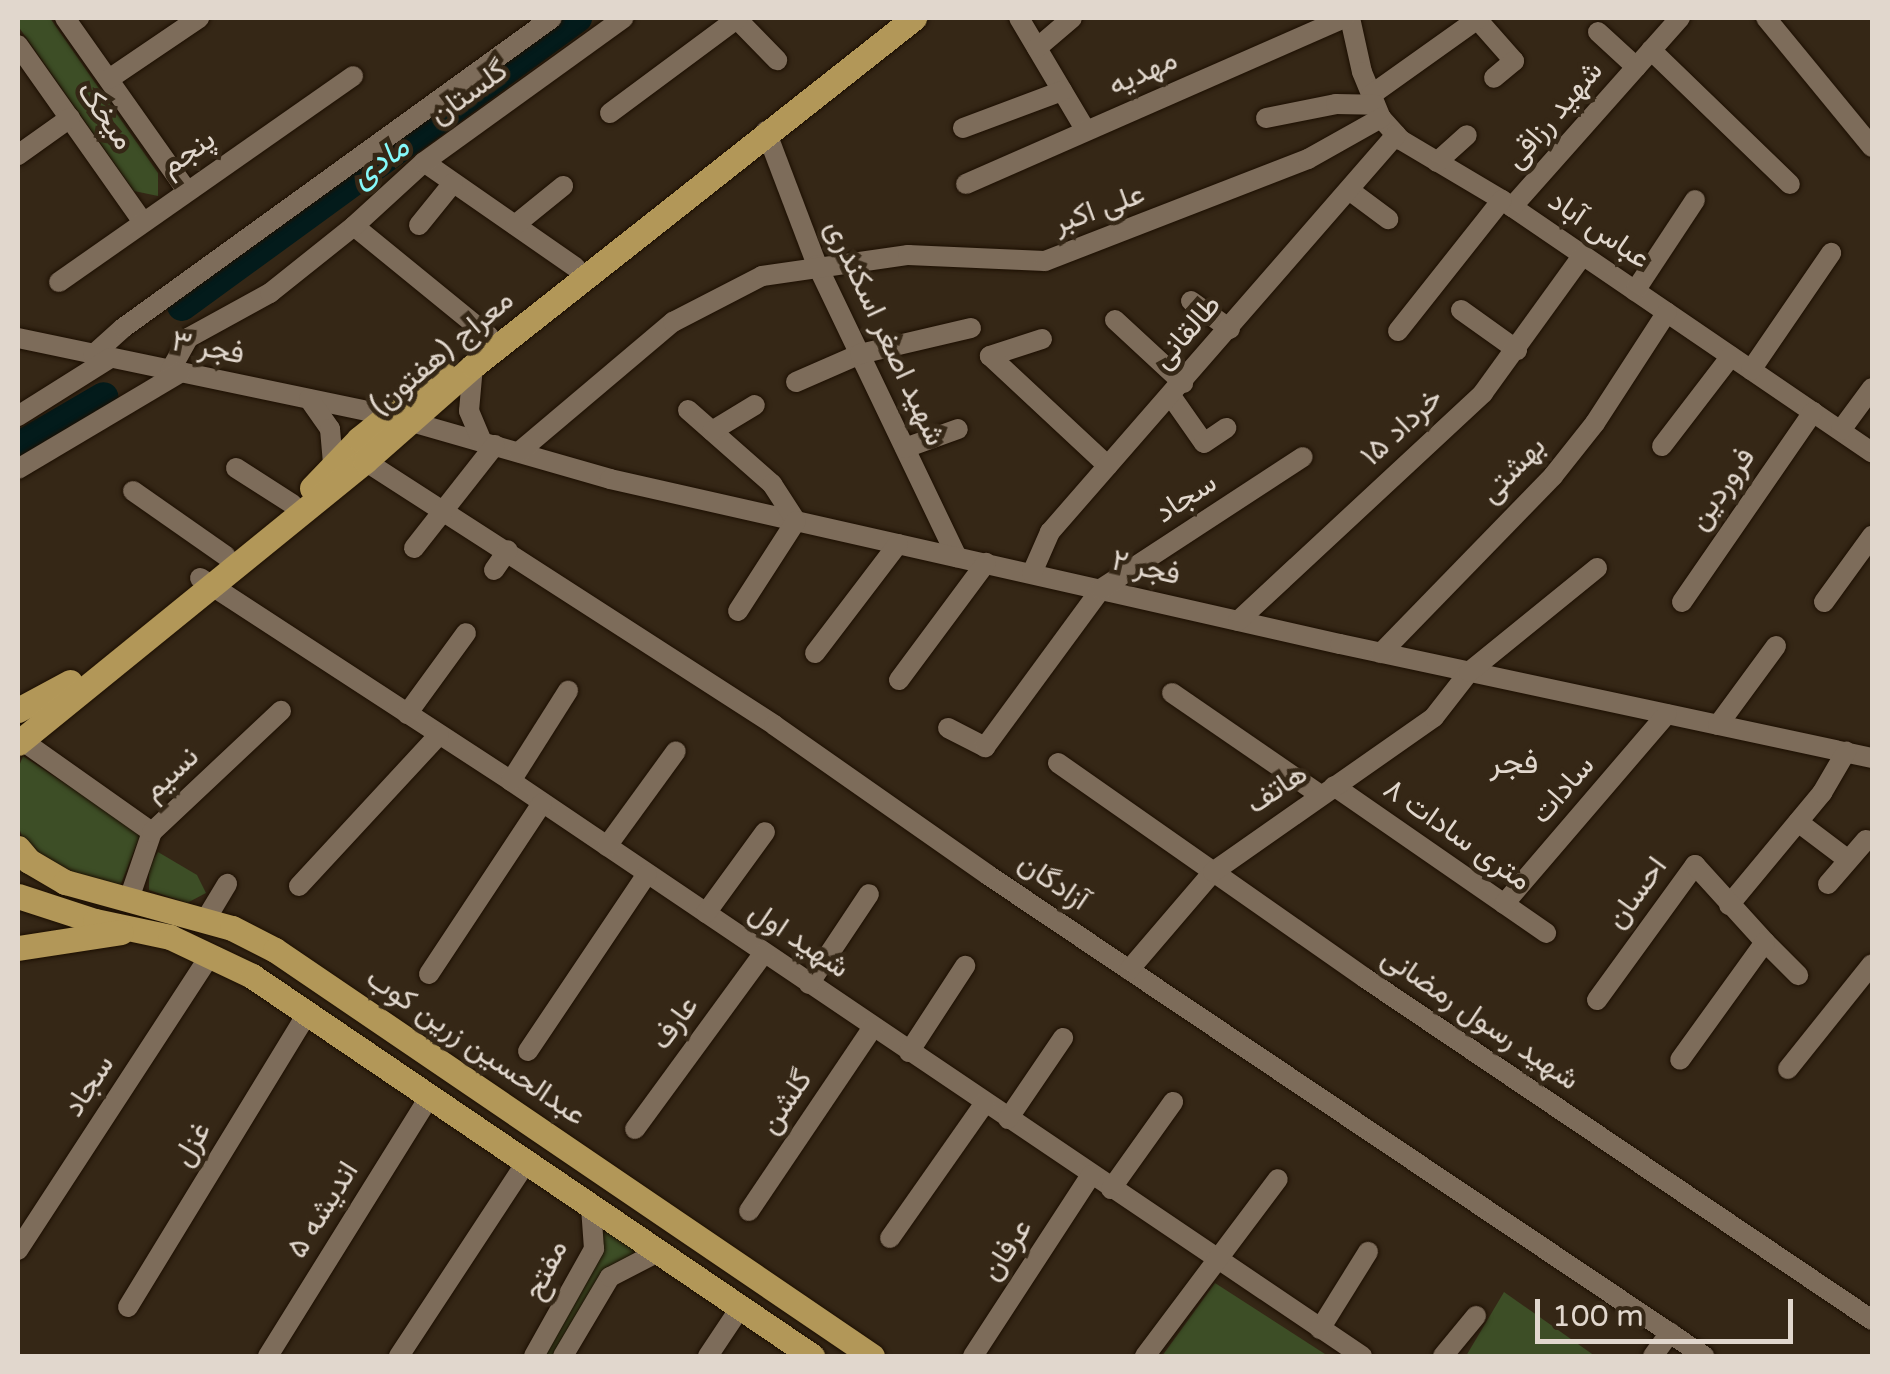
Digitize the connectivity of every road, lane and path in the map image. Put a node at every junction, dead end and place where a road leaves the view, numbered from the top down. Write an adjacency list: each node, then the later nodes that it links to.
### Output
1 (66, 18): 23 (street, میخک)
2 (199, 18): 23 (street)
3 (552, 18): 69 (street)
4 (624, 18): 36 (street, گلستان)
5 (737, 18): 18 (street); 26 (street)
6 (890, 18): 19 (main road, معراج (هفتون))
7 (914, 18): 19 (main road, معراج (هفتون))
8 (1019, 18): 16 (street)
9 (1072, 18): 16 (street)
10 (1348, 18): 25 (street, عباس آباد); 31 (street, مهدیه)
11 (1478, 18): 22 (street); 25 (street, علی اکبر)
12 (1678, 18): 17 (street, شهید رزاقی)
13 (1771, 18): 34 (street)
14 (1598, 32): 20 (street)
15 (18, 45): 27 (street, میخک)
16 (1037, 48): 24 (street)
17 (1651, 50): 20 (street, شهید رزاقی); 40 (street)
18 (776, 60)
19 (843, 65): 30 (main road, معراج (هفتون)); 54 (main road, معراج (هفتون))
20 (1636, 67): 45 (street, شهید رزاقی)
21 (352, 76): 43 (street, پنجم)
22 (1494, 78)
23 (109, 79): 43 (street, میخک)
24 (1062, 91): 29 (street); 31 (street)
25 (1376, 106): 28 (street); 32 (street, عباس آباد); 53 (street, علی اکبر)
26 (610, 113)
27 (70, 118): 35 (street); 47 (street, میخک)
28 (1266, 118)
29 (963, 128)
30 (766, 131): 53 (street, شهید اصغر اسکندری); 71 (main road, معراج (هفتون))
31 (1086, 131): 39 (street, مهدیه)
32 (1396, 134): 37 (street, عباس آباد); 42 (street, طالقانی)
33 (1467, 135): 37 (street)
34 (1872, 147)
35 (18, 155)
36 (424, 162): 38 (street); 50 (street, گلستان)
37 (1437, 162): 45 (street, عباس آباد)
38 (453, 183): 48 (street); 49 (street)
39 (966, 184)
40 (1790, 184)
41 (563, 186): 49 (street)
42 (1350, 190): 46 (street); 62 (street, طالقانی)
43 (187, 191): 47 (street, پنجم)
44 (1695, 200): 56 (street)
45 (1507, 204): 52 (street, عباس آباد); 63 (street, شهید رزاقی)
46 (1388, 220)
47 (143, 222): 55 (street, پنجم)
48 (420, 224)
49 (514, 225): 54 (street)
50 (354, 226): 64 (street); 73 (street, گلستان)
51 (1831, 253): 72 (street)
52 (1583, 255): 56 (street, عباس آباد); 67 (street, ۱۵ خرداد)
53 (817, 265): 68 (street, شهید اصغر اسکندری); 90 (street, علی اکبر)
54 (575, 266): 64 (main road, معراج (هفتون))
55 (59, 282)
56 (1635, 290): 59 (street, عباس آباد)
57 (1191, 302): 62 (street)
58 (1461, 310): 67 (street)
59 (1666, 312): 70 (street, عباس آباد); 121 (street, بهشتی)
60 (1115, 320): 76 (street)
61 (971, 328): 68 (street)
62 (1230, 329): 76 (street, طالقانی)
63 (1398, 330)
64 (489, 336): 82 (main road, معراج (هفتون))
65 (18, 338): 69 (street, فجر ۳)
66 (1042, 339): 95 (street)
67 (1516, 350): 117 (street, ۱۵ خرداد)
68 (860, 354): 74 (street); 89 (street, شهید اصغر اسکندری)
69 (101, 356): 73 (street, فجر ۳); 81 (street)
70 (1731, 356): 72 (street, عباس آباد); 88 (street)
71 (472, 366): 82 (main road, معراج (هفتون)); 87 (street)
72 (1751, 370): 80 (street, عباس آباد)
73 (175, 372): 77 (street, فجر ۳); 97 (street)
74 (796, 382)
75 (1872, 388): 85 (street)
76 (1177, 389): 84 (street); 95 (street, طالقانی)
77 (309, 399): 82 (street, فجر ۳); 94 (street)
78 (755, 405): 86 (street)
79 (688, 410): 86 (street)
80 (1813, 412): 85 (street, عباس آباد); 114 (street, فروردین)
81 (18, 416)
82 (398, 419): 87 (street, فجر ۲); 93 (main road, معراج (هفتون)); 94 (main road, معراج (هفتون))
83 (958, 428): 89 (street)
84 (1226, 428)
85 (1840, 430): 91 (street, عباس آباد)
86 (712, 431): 101 (street)
87 (489, 443): 90 (street, فجر ۲); 100 (street)
88 (1662, 446)
89 (905, 448): 107 (street, شهید اصغر اسکندری)
90 (519, 452): 101 (street, فجر ۲)
91 (1872, 452)
92 (1303, 457): 113 (street, سجاد)
93 (365, 461): 100 (street, آزادگان); 112 (main road, معراج (هفتون))
94 (333, 465): 99 (main road, معراج (هفتون))
95 (1108, 466): 111 (street, طالقانی)
96 (236, 468): 99 (street)
97 (18, 469)
98 (134, 491): 106 (street)
99 (292, 504): 106 (main road, معراج (هفتون))
100 (443, 508): 104 (street); 105 (street, آزادگان)
101 (796, 521): 102 (street, فجر ۲); 116 (street)
102 (898, 544): 107 (street, فجر ۲); 120 (street)
103 (1870, 546): 115 (street)
104 (414, 548)
105 (508, 550): 110 (street); 168 (street, آزادگان)
106 (226, 556): 112 (main road, معراج (هفتون))
107 (957, 557): 108 (street, فجر ۲)
108 (986, 563): 111 (street, فجر ۲); 123 (street)
109 (1597, 568): 122 (street, هاتف)
110 (494, 570)
111 (1032, 573): 113 (street, فجر ۲)
112 (206, 582): 126 (main road, معراج (هفتون)); 128 (street, شهید اول); 133 (main road, معراج (هفتون))
113 (1102, 589): 117 (street, فجر ۲); 131 (street)
114 (1682, 602)
115 (1824, 602)
116 (738, 611)
117 (1238, 620): 121 (street, فجر ۲)
118 (466, 634): 128 (street)
119 (1776, 646): 130 (street)
120 (815, 653)
121 (1381, 653): 122 (street, فجر ۲)
122 (1470, 672): 129 (street, فجر ۲); 139 (street, هاتف)
123 (900, 680)
124 (568, 692): 138 (street)
125 (1172, 693): 139 (street, ۸ متری سادات)
126 (18, 710)
127 (282, 710): 142 (street, نسیم)
128 (407, 714): 132 (street, شهید اول)
129 (1667, 714): 130 (street, فجر ۲); 156 (street, سادات)
130 (1718, 725): 135 (street, فجر ۲)
131 (948, 728)
132 (439, 734): 138 (street, شهید اول); 152 (street)
133 (19, 741): 142 (street)
134 (676, 750): 145 (street)
135 (1846, 752): 136 (street, فجر ۲); 141 (street)
136 (1872, 758)
137 (1058, 763): 148 (street, شهید رسول رمضانی)
138 (512, 781): 140 (street, شهید اول)
139 (1327, 790): 148 (street, هاتف); 156 (street, ۸ متری سادات)
140 (542, 803): 145 (street, شهید اول); 169 (street)
141 (1798, 822): 147 (street); 157 (street)
142 (152, 832): 155 (street, نسیم)
143 (765, 832): 158 (street)
144 (1866, 840): 147 (street)
145 (607, 846): 149 (street, شهید اول)
146 (21, 856): 155 (main road, عبدالحسین زرین کوب)
147 (1846, 859): 151 (street)
148 (1213, 872): 168 (street, هاتف); 199 (street, شهید رسول رمضانی)
149 (648, 874): 158 (street, شهید اول); 176 (street)
150 (226, 884): 159 (street)
151 (1828, 884)
152 (299, 886)
153 (870, 894): 171 (street)
154 (18, 896): 160 (main road)
155 (129, 899): 159 (main road, عبدالحسین زرین کوب)
156 (1504, 904): 161 (street, ۸ متری سادات)
157 (1730, 905): 162 (street); 172 (street, احسان)
158 (706, 913): 164 (street, شهید اول)
159 (206, 920): 208 (main road, عبدالحسین زرین کوب)
160 (137, 929): 163 (main road); 165 (main road)
161 (1546, 934)
162 (1765, 942): 170 (street); 178 (street)
163 (18, 948)
164 (764, 953): 171 (street, شهید اول); 184 (street, عارف)
165 (210, 956): 173 (main road); 192 (street, سجاد)
166 (1872, 964): 179 (street)
167 (965, 966): 177 (street)
168 (1129, 970): 201 (street, آزادگان)
169 (429, 974)
170 (1798, 975)
171 (809, 984): 174 (street, شهید اول)
172 (1597, 1000)
173 (308, 1012): 180 (main road); 196 (street, غزل)
174 (873, 1027): 177 (street, شهید اول); 190 (street, گلشن)
175 (1063, 1038): 183 (street)
176 (528, 1051)
177 (909, 1052): 182 (street, شهید اول)
178 (1680, 1060)
179 (1788, 1069)
180 (430, 1096): 185 (main road); 202 (street, اندیشه ۵)
181 (1174, 1102): 188 (street)
182 (984, 1103): 183 (street, شهید اول); 191 (street)
183 (1008, 1119): 186 (street, شهید اول)
184 (635, 1128)
185 (526, 1162): 189 (main road); 203 (street)
186 (1091, 1175): 188 (street, شهید اول); 209 (street, عرفان)
187 (1278, 1179): 195 (street)
188 (1111, 1189): 195 (street, شهید اول)
189 (591, 1207): 193 (main road); 204 (street, مفتح)
190 (749, 1212)
191 (890, 1238)
192 (18, 1250)
193 (658, 1252): 197 (main road); 205 (street, مفتح)
194 (1368, 1252): 200 (street)
195 (1218, 1260): 200 (street, شهید اول); 210 (street)
196 (128, 1308)
197 (740, 1308): 206 (street); 207 (main road)
198 (1476, 1316): 212 (street)
199 (1872, 1320)
200 (1320, 1329): 211 (street, شهید اول)
201 (1670, 1334): 213 (street); 214 (street, آزادگان)
202 (268, 1356)
203 (398, 1356)
204 (534, 1356)
205 (563, 1356)
206 (708, 1356)
207 (812, 1356)
208 (872, 1356)
209 (973, 1356)
210 (1145, 1356)
211 (1362, 1356)
212 (1443, 1356)
213 (1652, 1356)
214 (1704, 1356)

